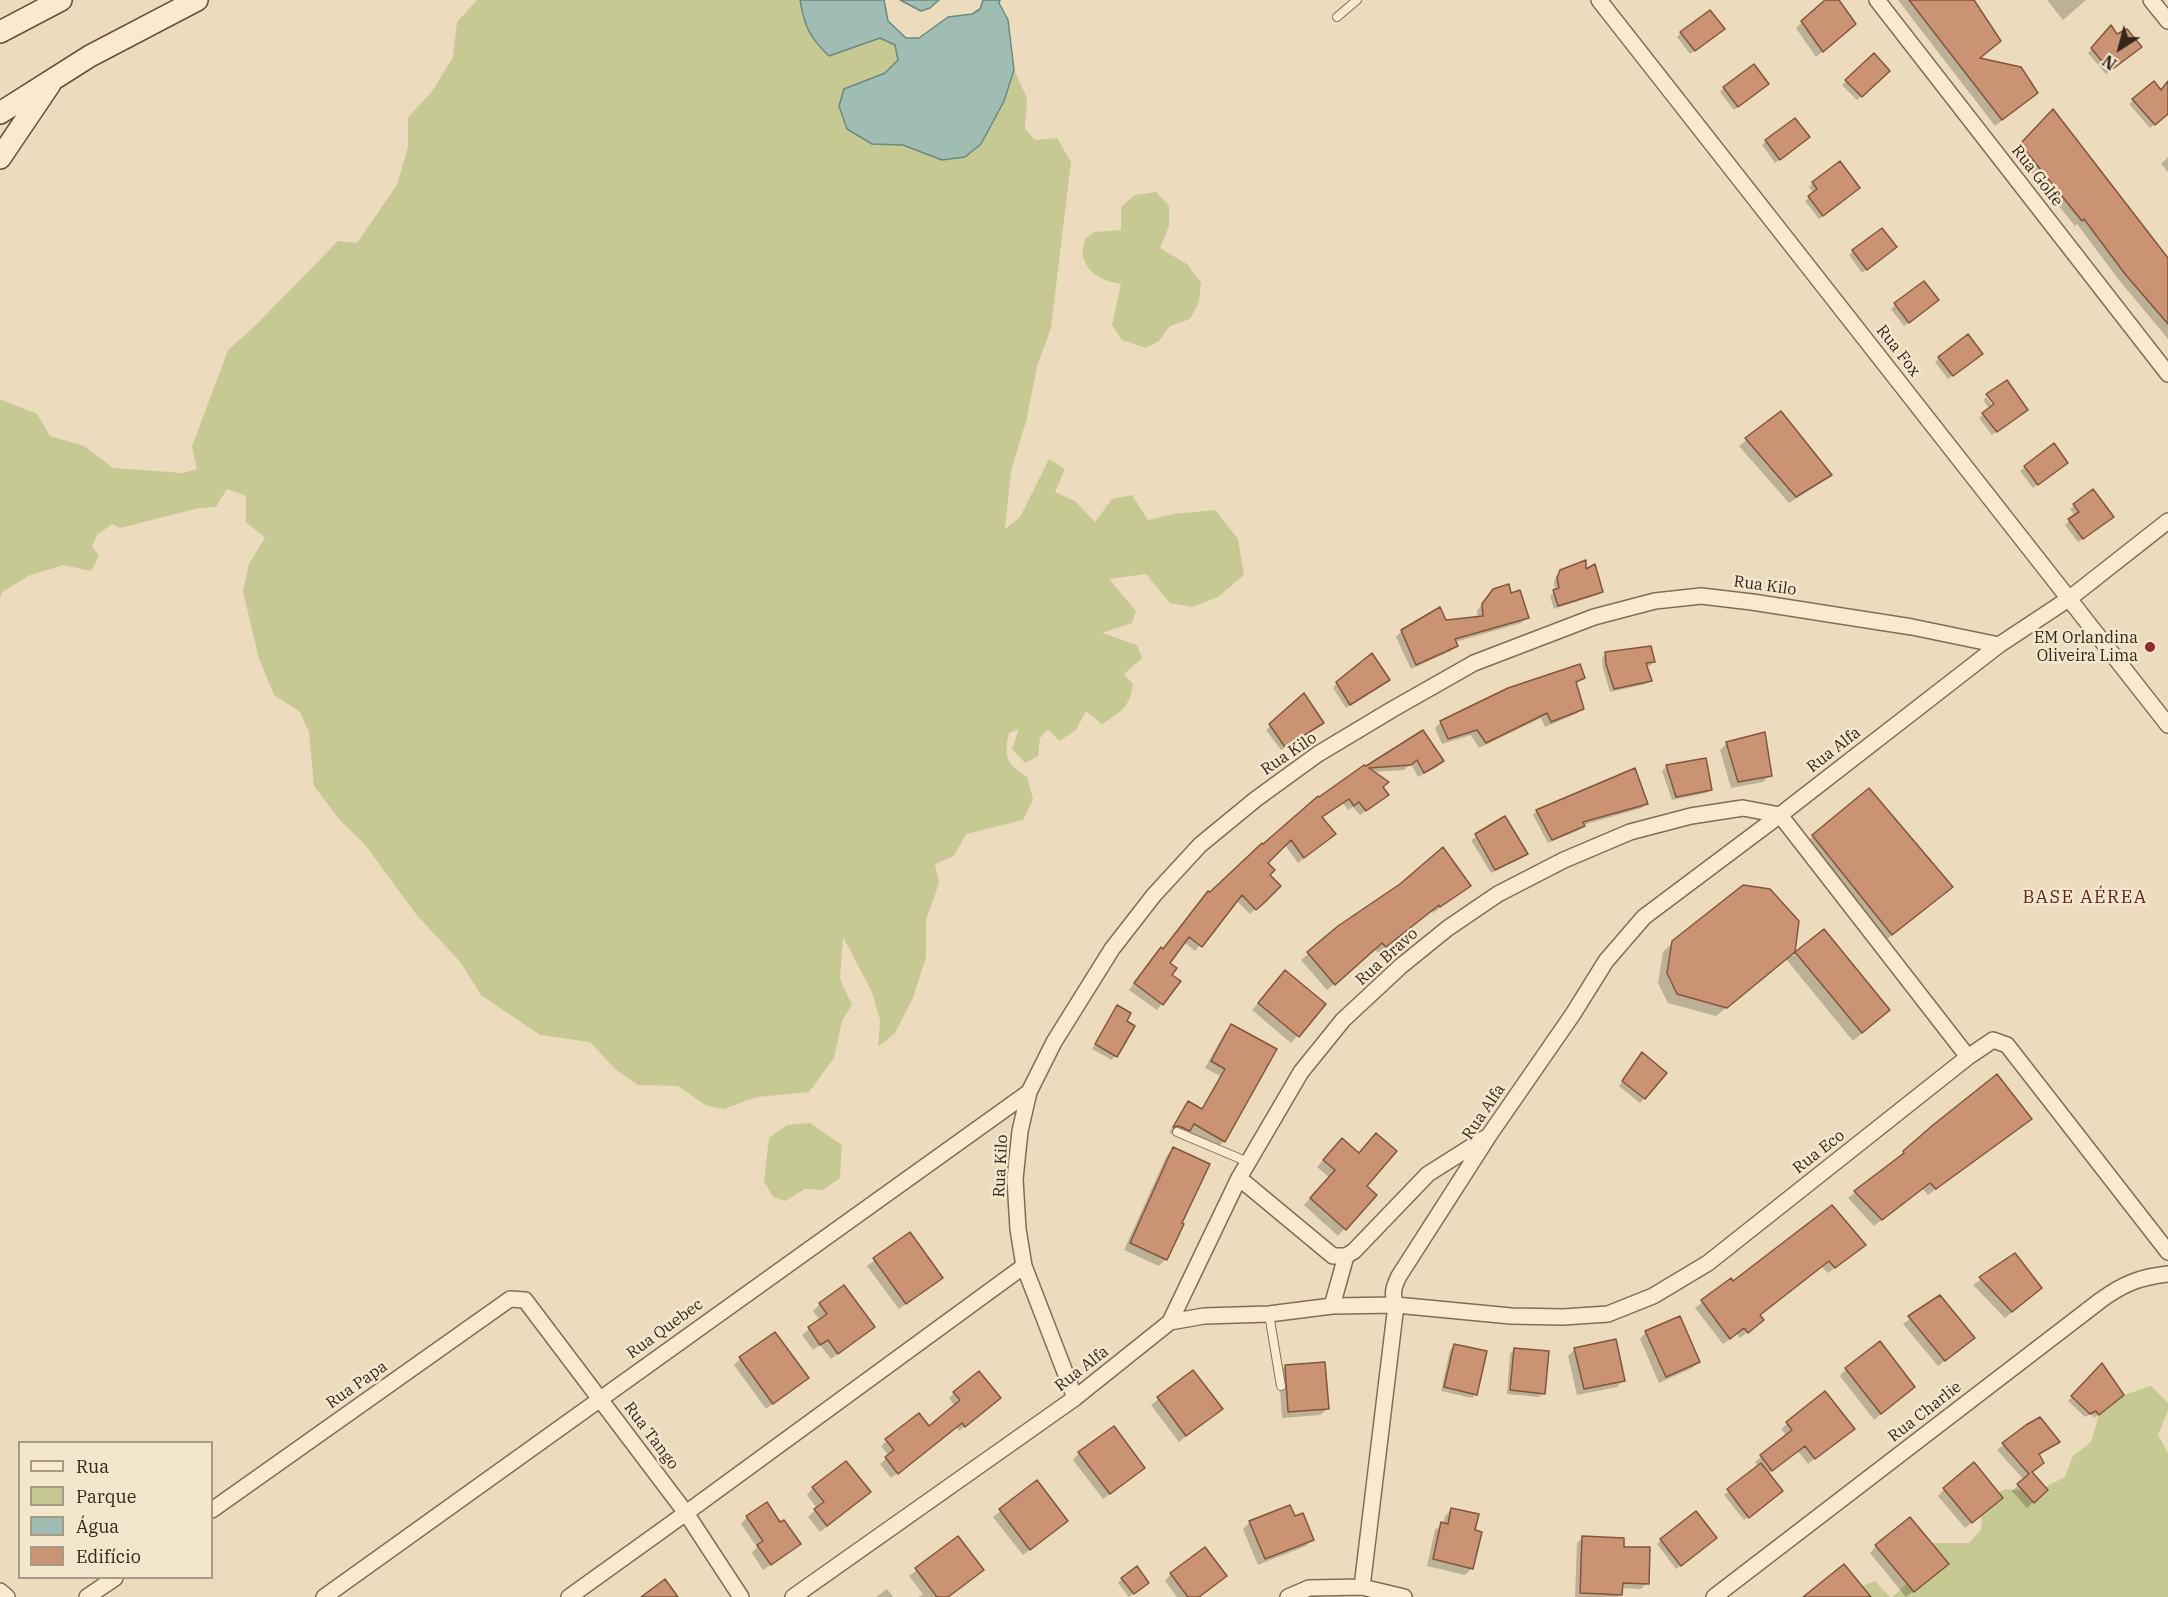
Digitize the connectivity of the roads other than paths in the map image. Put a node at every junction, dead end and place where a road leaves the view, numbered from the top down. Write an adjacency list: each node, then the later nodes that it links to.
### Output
1 (61, 0): 9 (main road)
2 (1357, 0): 7 (lane)
3 (1599, 0): 15 (street, Rua Fox)
4 (1877, 0): 13 (street, Rua Golfe)
5 (2151, 0): 8 (street)
6 (185, 3): 10 (main road)
7 (1337, 17)
8 (2168, 21)
9 (0, 32)
10 (56, 76): 11 (main road); 12 (main road)
11 (0, 113)
12 (0, 158)
13 (2168, 374)
14 (2168, 521): 15 (street, Rua Alfa)
15 (2070, 598): 16 (street, Rua Alfa); 17 (street, Rua Fox)
16 (2000, 645): 18 (street, Rua Alfa); 20 (street, Rua Kilo)
17 (2168, 725)
18 (1780, 815): 19 (street); 22 (street, Rua Alfa); 23 (street, Rua Bravo)
19 (1968, 1057): 25 (street, Rua Eco); 30 (street, Rua Eco)
20 (1029, 1092): 27 (street, Rua Kilo); 35 (street, Rua Quebec)
21 (1177, 1131): 23 (lane)
22 (1490, 1134): 26 (street); 30 (street, Rua Alfa)
23 (1248, 1162): 24 (street, Rua Bravo)
24 (1239, 1178): 26 (street); 33 (street, Rua Bravo)
25 (2168, 1252)
26 (1346, 1256): 31 (street)
27 (1024, 1266): 36 (street, Rua Kilo); 38 (street)
28 (2168, 1275): 50 (street, Rua Charlie)
29 (525, 1300): 35 (street, Rua Tango); 37 (street, Rua Papa)
30 (1396, 1305): 31 (street, Rua Alfa); 40 (street)
31 (1332, 1306): 32 (street, Rua Alfa)
32 (1269, 1314): 33 (street, Rua Alfa); 34 (lane)
33 (1170, 1322): 36 (street, Rua Alfa)
34 (1281, 1386)
35 (600, 1398): 38 (street, Rua Tango); 44 (street, Rua Quebec)
36 (1074, 1398): 47 (street, Rua Alfa)
37 (213, 1508)
38 (686, 1514): 45 (street); 46 (street, Rua Tango)
39 (114, 1579): 43 (street)
40 (1362, 1587): 48 (street); 49 (street)
41 (0, 1591): 42 (street)
42 (8, 1597)
43 (87, 1597)
44 (324, 1597)
45 (569, 1597)
46 (741, 1597)
47 (793, 1597)
48 (1288, 1597)
49 (1404, 1597)
50 (1714, 1597)

